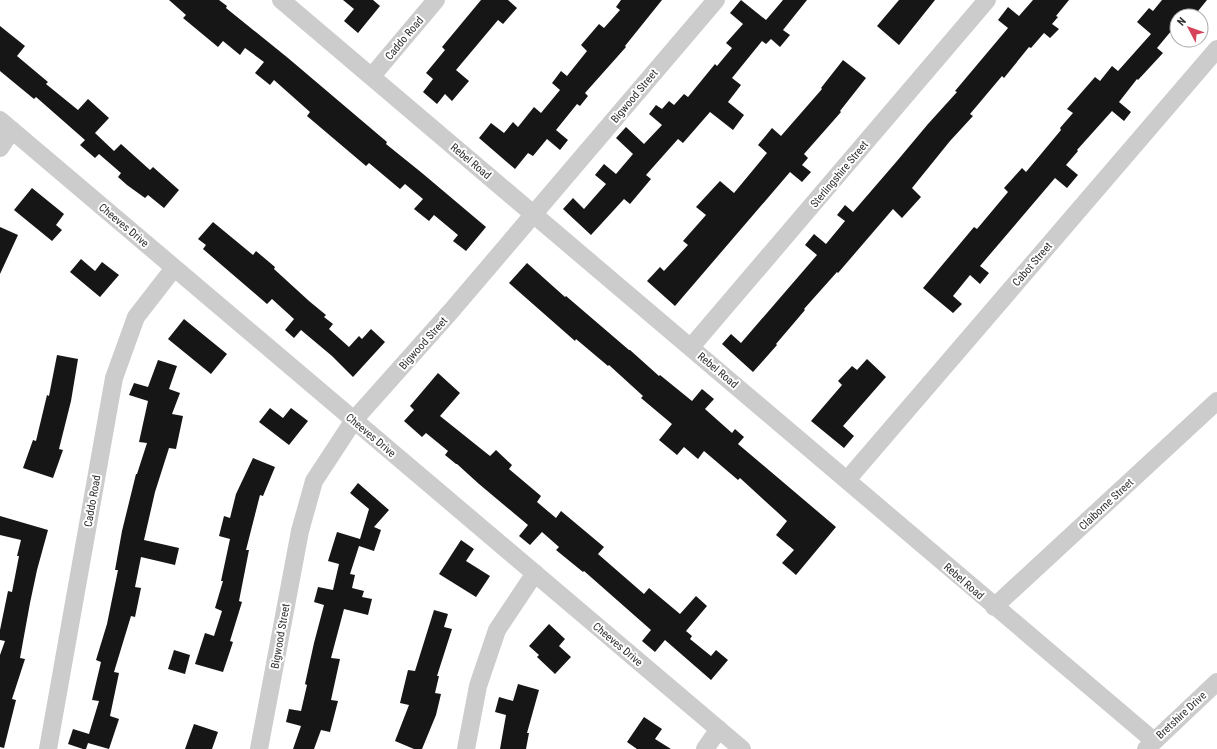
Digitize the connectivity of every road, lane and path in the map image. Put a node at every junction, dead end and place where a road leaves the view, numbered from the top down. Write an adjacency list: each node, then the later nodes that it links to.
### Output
1 (281, 0): 6 (street, Rebel Road)
2 (436, 0): 6 (street, Caddo Road)
3 (716, 0): 9 (street, Bigwood Street)
4 (986, 0): 11 (street, Sterlingshire Street)
5 (1217, 49): 14 (street, Cabot Street)
6 (372, 76): 9 (street, Rebel Road)
7 (6, 125): 8 (street); 10 (street, Cheeves Drive)
8 (0, 148)
9 (534, 214): 11 (street, Rebel Road); 13 (street, Bigwood Street)
10 (174, 268): 13 (street, Cheeves Drive); 20 (street, Caddo Road)
11 (692, 347): 14 (street, Rebel Road)
12 (1217, 401): 16 (street, Claiborne Street)
13 (354, 420): 15 (street, Cheeves Drive); 21 (street, Bigwood Street)
14 (847, 480): 16 (street, Rebel Road)
15 (535, 573): 18 (street, Cheeves Drive); 22 (street)
16 (994, 607): 19 (street, Rebel Road)
17 (1217, 682): 19 (street, Bretshire Drive)
18 (719, 730): 23 (street); 24 (street, Cheeves Drive)
19 (1150, 745)
20 (48, 749)
21 (259, 749)
22 (466, 749)
23 (705, 749)
24 (742, 749)

